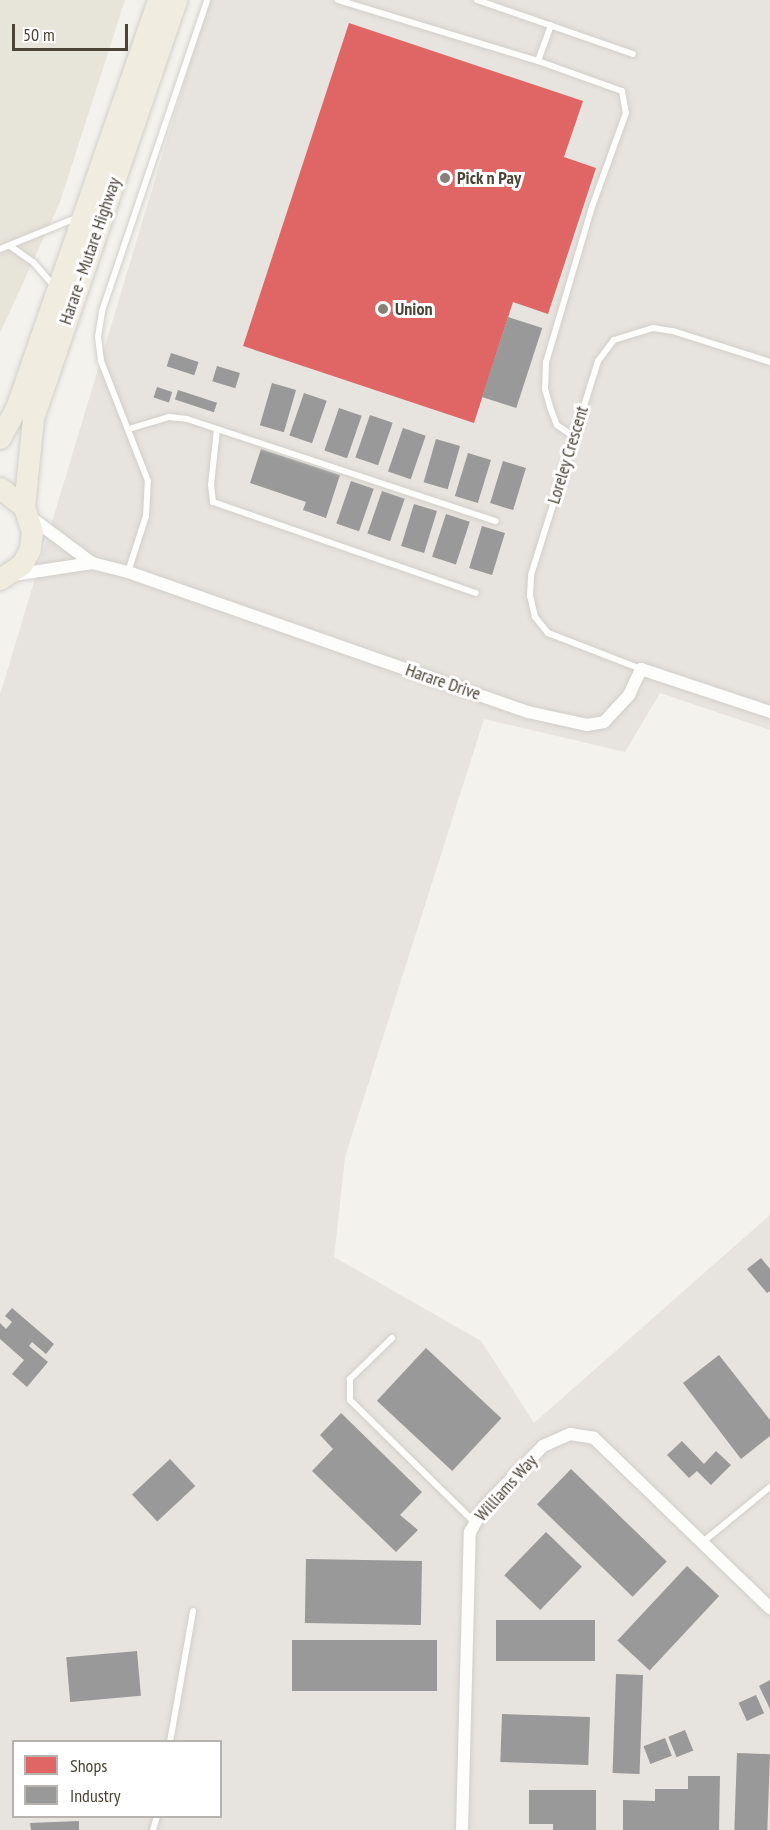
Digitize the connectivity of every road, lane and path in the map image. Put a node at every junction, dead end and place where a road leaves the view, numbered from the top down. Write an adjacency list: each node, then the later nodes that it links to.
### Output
1 (158, 0): 9 (highway, Harare - Mutare Highway)
2 (176, 0): 19 (highway, Harare - Mutare Highway)
3 (207, 0): 14 (lane)
4 (338, 0): 8 (lane)
5 (477, 0): 6 (lane)
6 (551, 26): 7 (lane); 8 (lane)
7 (633, 54)
8 (538, 61): 16 (lane)
9 (82, 215): 10 (lane); 12 (highway, Harare - Mutare Highway)
10 (10, 246): 11 (lane); 12 (lane)
11 (0, 249)
12 (57, 290): 17 (highway, Harare - Mutare Highway)
13 (770, 362): 16 (lane, Loreley Crescent)
14 (129, 429): 15 (lane); 22 (lane)
15 (217, 429): 20 (lane); 24 (lane)
16 (574, 437): 25 (lane, Loreley Crescent)
17 (0, 438)
18 (0, 488): 19 (highway)
19 (26, 511): 21 (street, Harare Drive); 23 (highway, Harare - Mutare Highway)
20 (496, 521)
21 (92, 563): 22 (street, Harare Drive); 23 (street, Harare Drive)
22 (128, 572): 25 (street, Harare Drive)
23 (5, 577)
24 (476, 592)
25 (641, 669): 26 (street)
26 (770, 712)
27 (392, 1338): 29 (lane)
28 (770, 1487): 30 (lane)
29 (473, 1521): 30 (street, Williams Way); 34 (street, Williams Way)
30 (704, 1541): 31 (street, Williams Way)
31 (770, 1608)
32 (193, 1611): 33 (lane)
33 (170, 1740)
34 (462, 1830)

